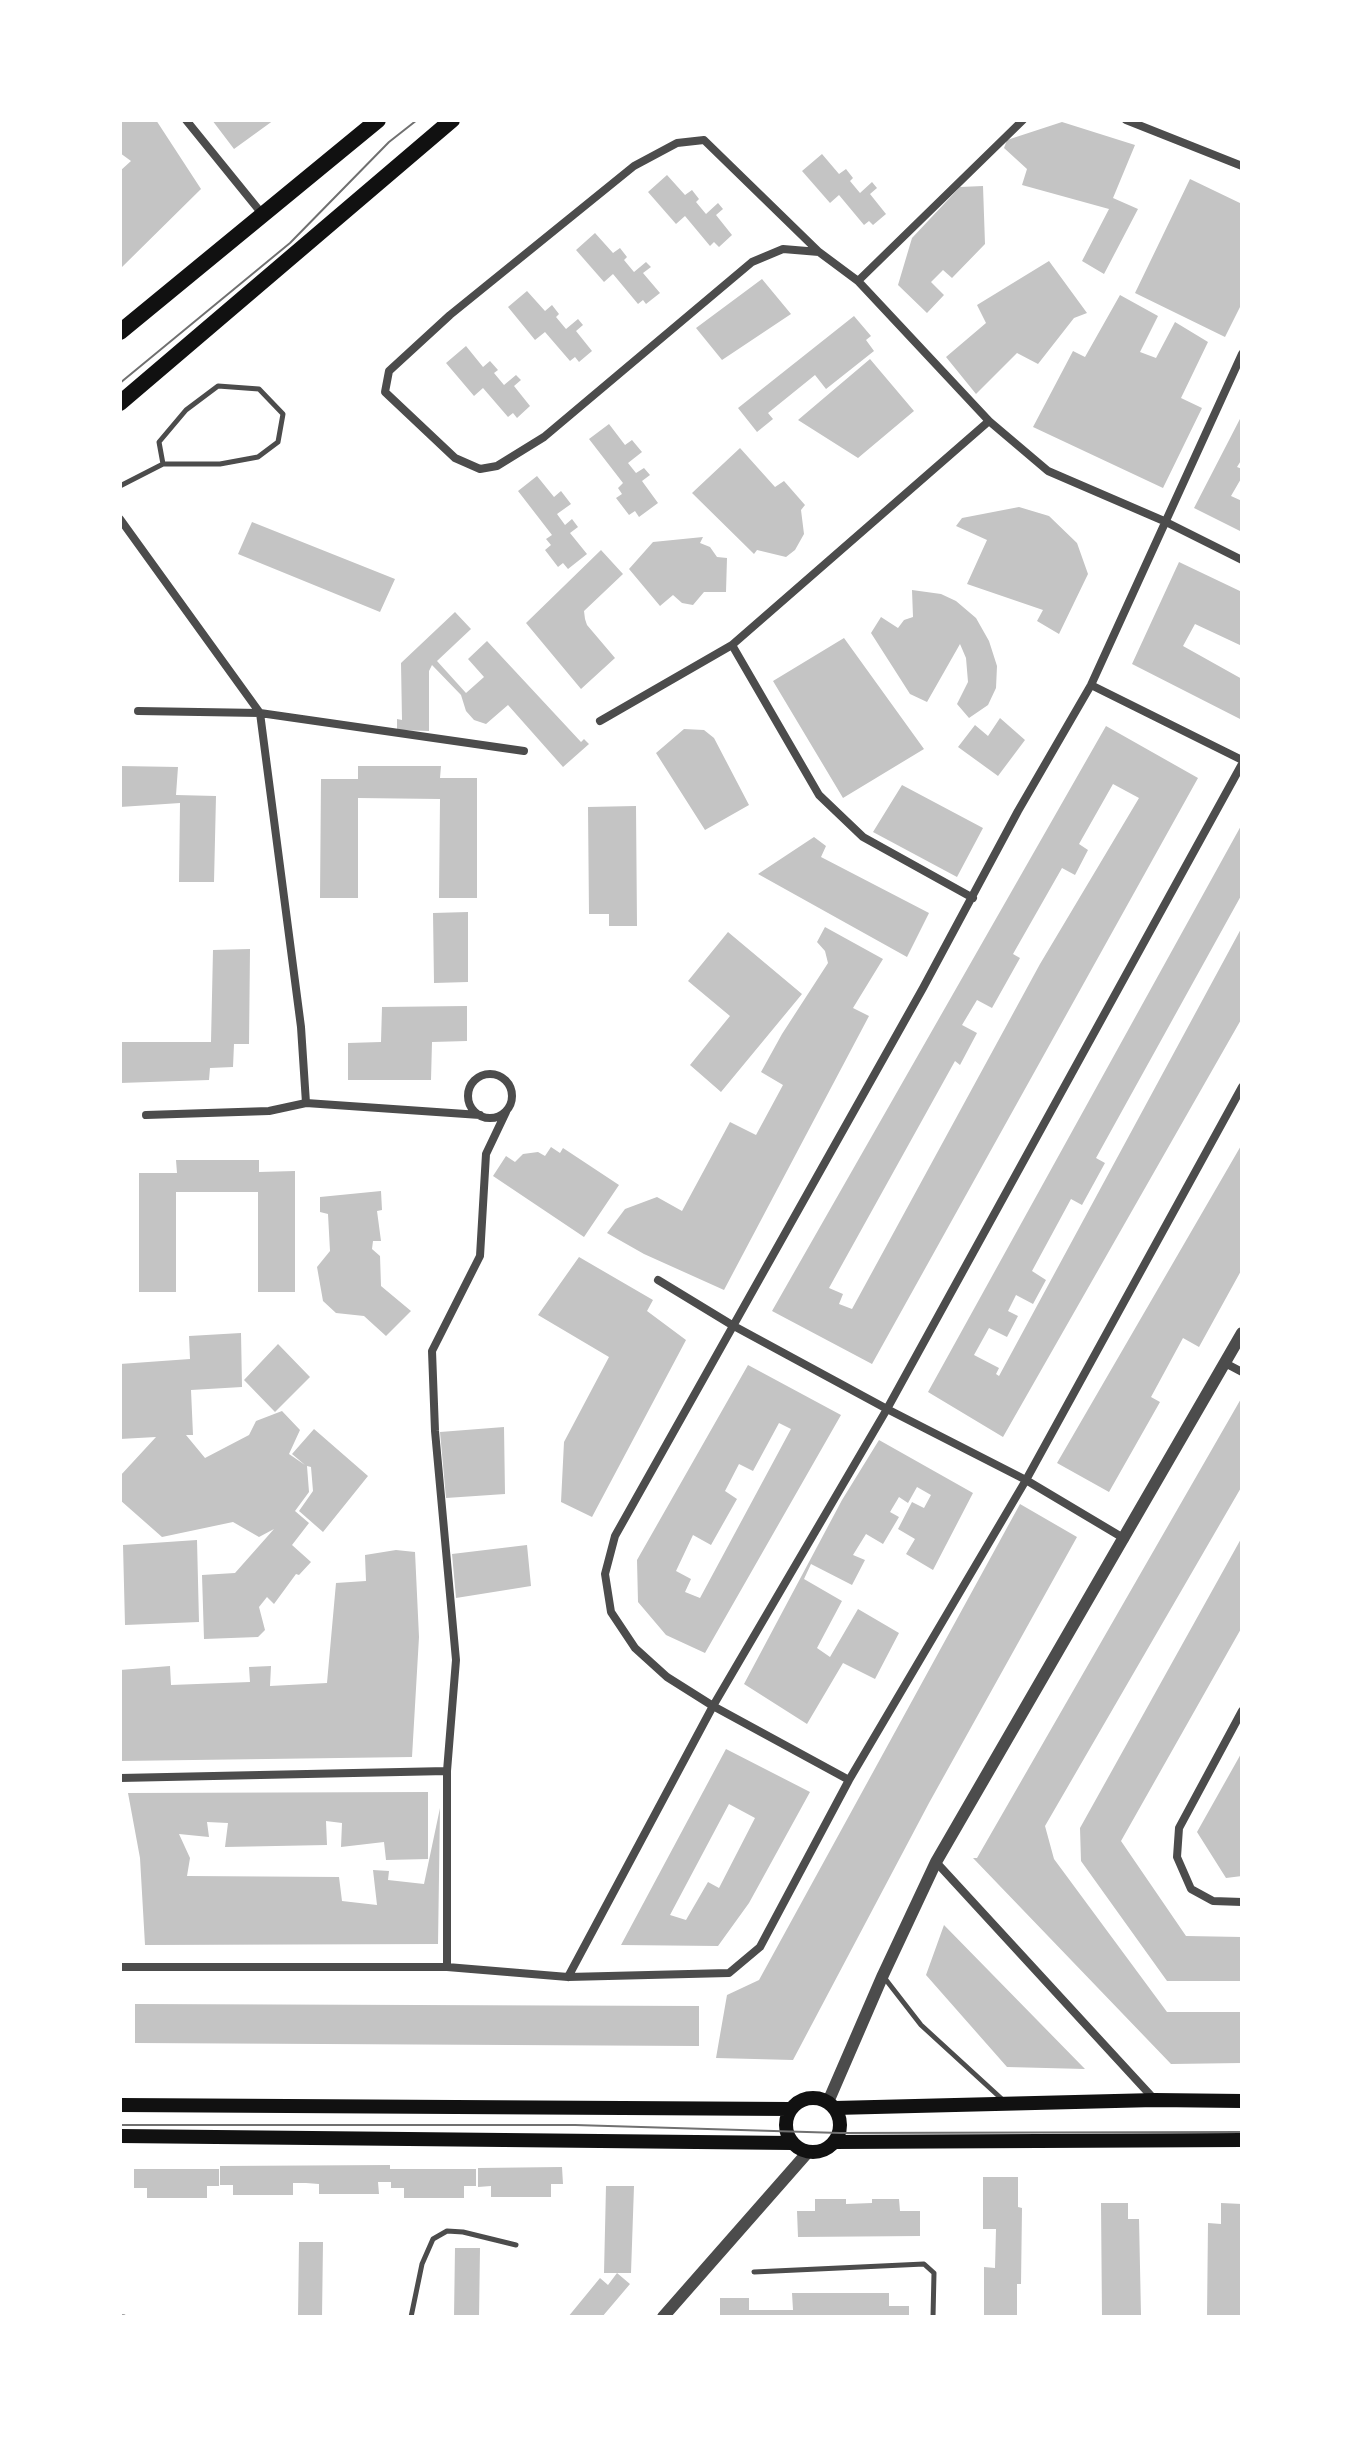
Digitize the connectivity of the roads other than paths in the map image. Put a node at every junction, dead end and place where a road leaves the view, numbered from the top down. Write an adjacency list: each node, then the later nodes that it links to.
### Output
1 (186, 120): 7 (street)
2 (378, 120): 7 (main road)
3 (452, 120): 13 (main road)
4 (1023, 120): 9 (street)
5 (1126, 120): 6 (street)
6 (1242, 166)
7 (263, 215): 10 (main road)
8 (819, 252): 8 (street); 9 (street)
9 (858, 281): 14 (street)
10 (120, 332)
11 (1242, 354): 12 (street)
12 (1239, 367): 18 (street)
13 (120, 403)
14 (989, 421): 18 (street); 20 (street)
15 (163, 464): 15 (lane); 16 (lane)
16 (120, 486)
17 (120, 519): 23 (street)
18 (1164, 521): 19 (street); 21 (street)
19 (1242, 560)
20 (732, 645): 24 (street); 27 (street)
21 (1091, 685): 26 (street); 27 (street)
22 (138, 711): 23 (street)
23 (260, 713): 25 (street); 29 (street)
24 (600, 721)
25 (524, 751)
26 (1242, 762): 38 (street)
27 (973, 898): 34 (street)
28 (1242, 1087): 39 (street)
29 (306, 1103): 31 (street); 32 (street)
30 (506, 1112): 32 (street); 32 (street); 43 (street)
31 (146, 1115)
32 (480, 1115)
33 (658, 1280): 34 (street)
34 (732, 1325): 38 (street); 41 (street)
35 (1242, 1333): 36 (street)
36 (1225, 1363): 37 (street); 40 (street)
37 (1242, 1372)
38 (887, 1409): 39 (street); 41 (street)
39 (1026, 1480): 40 (street); 45 (street)
40 (1125, 1539): 46 (street)
41 (713, 1706): 45 (street); 51 (street)
42 (1242, 1711): 47 (street)
43 (447, 1771): 44 (street); 49 (street)
44 (120, 1778)
45 (849, 1780): 51 (street)
46 (936, 1862): 50 (street); 52 (street)
47 (1242, 1902)
48 (120, 1967): 49 (street)
49 (447, 1967): 51 (street)
50 (883, 1975): 54 (lane); 56 (street)
51 (568, 1977)
52 (1155, 2100): 53 (main road); 54 (main road)
53 (1242, 2101)
54 (1007, 2104): 56 (main road)
55 (120, 2105): 57 (main road)
56 (832, 2105): 57 (main road); 60 (main road)
57 (790, 2109): 61 (main road)
58 (120, 2136): 61 (main road)
59 (1242, 2140): 60 (main road)
60 (834, 2142): 62 (main road)
61 (792, 2143): 62 (main road)
62 (808, 2152): 66 (street)
63 (516, 2245): 65 (lane)
64 (754, 2272): 67 (lane)
65 (411, 2317)
66 (663, 2317)
67 (933, 2317)

